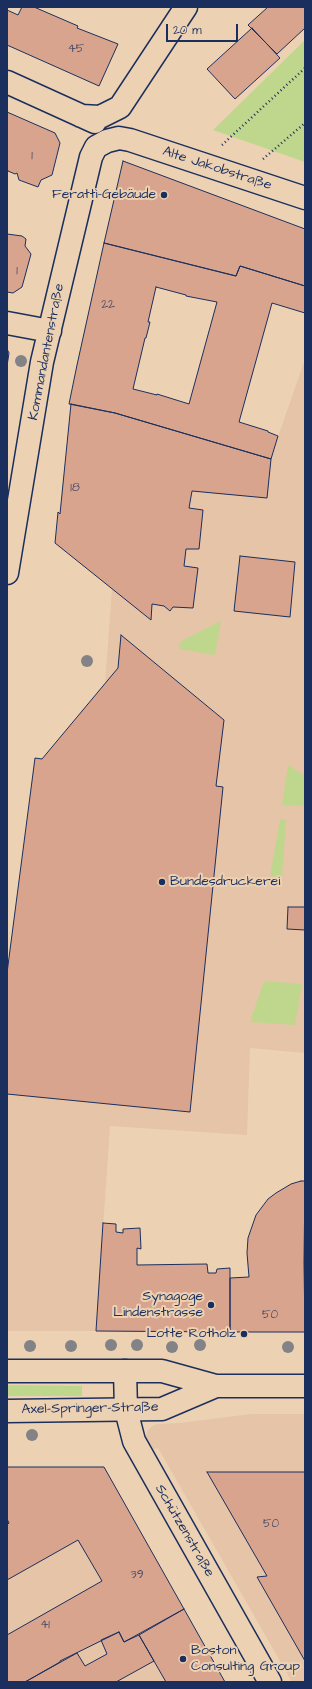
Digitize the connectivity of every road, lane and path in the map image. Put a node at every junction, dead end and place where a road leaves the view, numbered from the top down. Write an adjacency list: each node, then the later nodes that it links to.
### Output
1 (186, 7): 4 (street)
2 (305, 68): 8 (path)
3 (7, 82): 4 (street, Alte Jakobstraße)
4 (91, 117): 6 (street, Alte Jakobstraße)
5 (305, 123): 9 (path)
6 (130, 140): 7 (street, Alte Jakobstraße); 10 (street, Alte Jakobstraße)
7 (107, 141): 12 (street, Kommandantenstraße)
8 (221, 146)
9 (263, 160)
10 (305, 198)
11 (7, 323): 12 (street)
12 (50, 331): 13 (street, Kommandantenstraße)
13 (7, 572)
14 (7, 1371): 15 (street, Axel-Springer-Straße)
15 (125, 1371): 16 (street, Axel-Springer-Straße); 18 (street, Schützenstraße)
16 (216, 1386): 17 (street, Axel-Springer-Straße); 18 (street, Axel-Springer-Straße)
17 (305, 1386)
18 (126, 1410): 19 (street, Axel-Springer-Straße); 20 (street, Schützenstraße)
19 (7, 1411)
20 (270, 1682)

